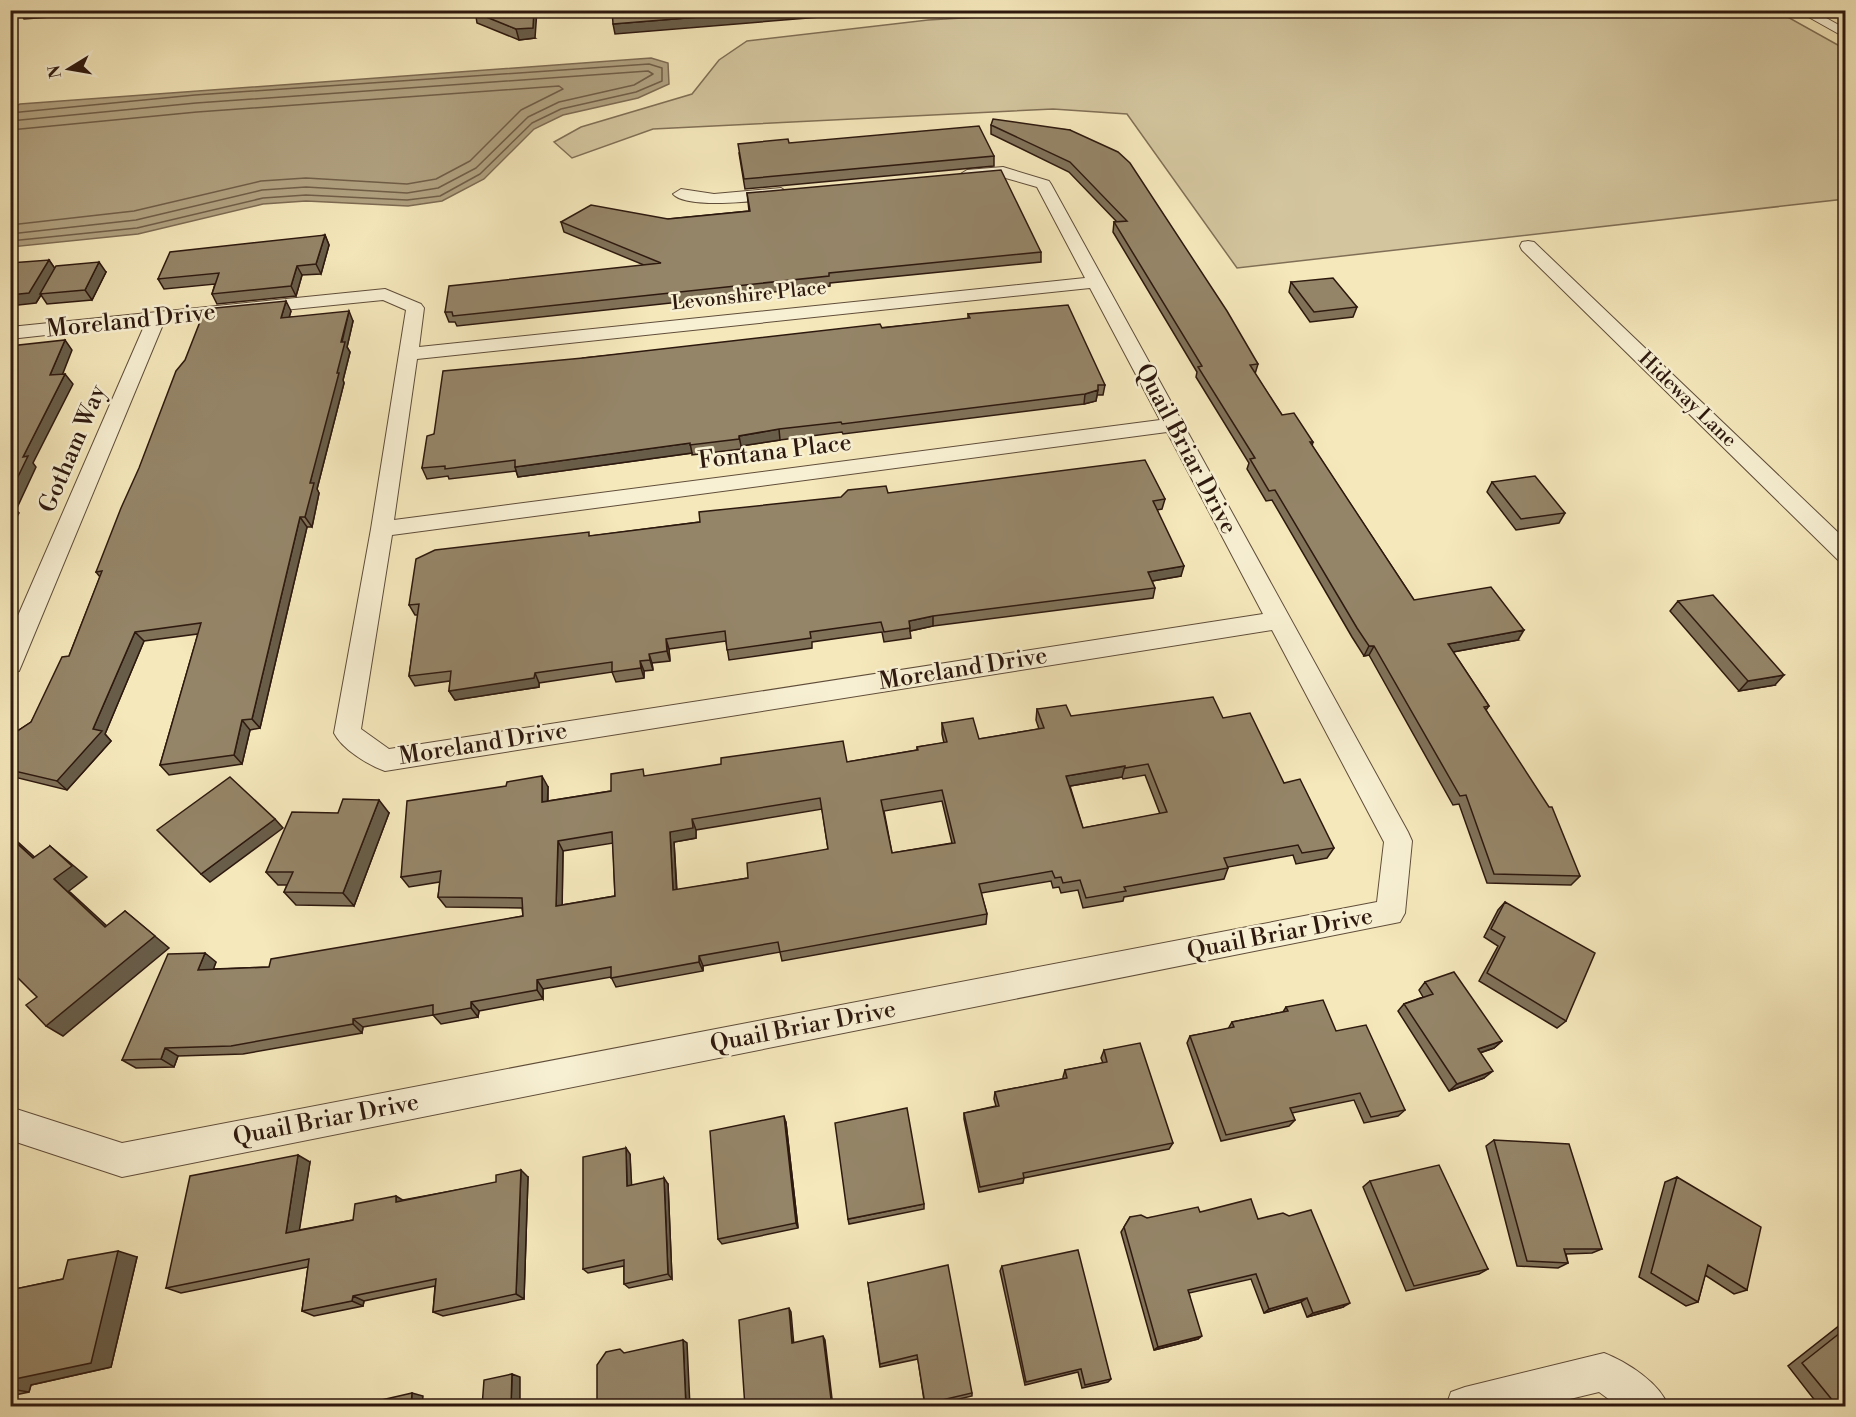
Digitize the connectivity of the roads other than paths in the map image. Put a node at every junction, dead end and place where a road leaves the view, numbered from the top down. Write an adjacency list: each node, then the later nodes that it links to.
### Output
1 (1802, 10): 2 (street)
2 (1845, 34)
3 (946, 177): 7 (street, Quail Briar Drive)
4 (807, 190): 5 (street)
5 (681, 194)
6 (1527, 246): 13 (street, Hideway Lane)
7 (1096, 282): 10 (street, Levonshire Place); 11 (street, Quail Briar Drive)
8 (156, 320): 9 (street, Moreland Drive); 10 (street, Moreland Drive); 15 (street, Gotham Way)
9 (10, 333)
10 (407, 354): 12 (street, Moreland Drive)
11 (1173, 425): 12 (street, Fontana Place); 14 (street, Quail Briar Drive)
12 (382, 529): 14 (street, Moreland Drive)
13 (1845, 554)
14 (1278, 620): 16 (street, Quail Briar Drive)
15 (10, 664)
16 (10, 1122)
17 (1465, 1407): 18 (street)
18 (1649, 1407)

